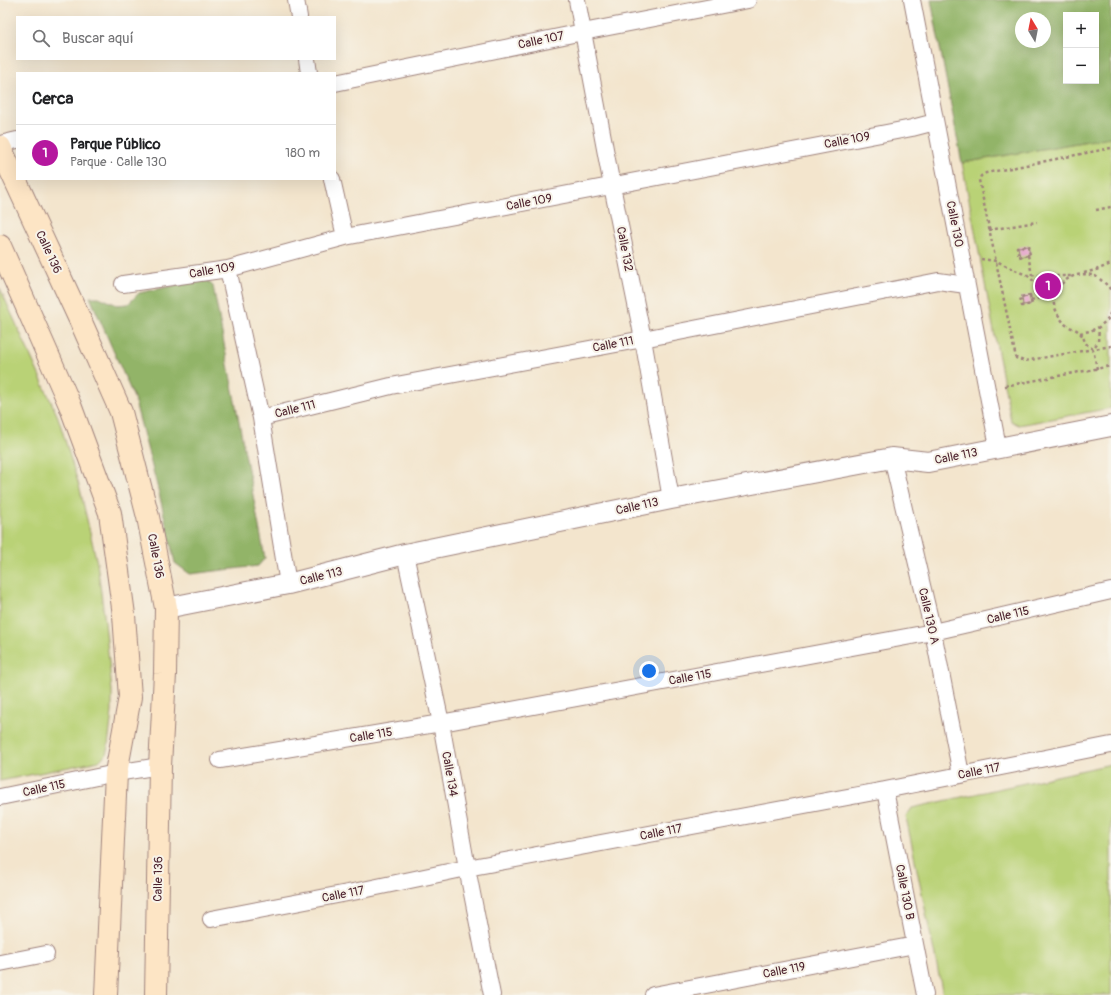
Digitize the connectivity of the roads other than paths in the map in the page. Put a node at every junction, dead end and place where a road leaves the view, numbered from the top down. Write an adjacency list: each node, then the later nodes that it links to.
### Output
1 (296, 0): 5 (street)
2 (577, 0): 6 (street, Calle 132)
3 (748, 0): 6 (street, Calle 107)
4 (912, 0): 10 (street, Calle 130)
5 (299, 16)
6 (583, 32): 9 (street, Calle 107); 15 (street, Calle 132)
7 (307, 60): 8 (street)
8 (310, 72)
9 (336, 83)
10 (935, 122): 15 (street, Calle 109); 20 (street, Calle 130)
11 (16, 140): 12 (street)
12 (0, 144)
13 (0, 147): 30 (main road, Calle 136)
14 (332, 180): 16 (street)
15 (612, 186): 16 (street, Calle 109); 21 (street, Calle 132)
16 (345, 237): 18 (street, Calle 109)
17 (0, 246): 36 (main road)
18 (228, 268): 19 (street, Calle 109); 22 (street)
19 (123, 284)
20 (966, 285): 21 (street, Calle 111); 24 (street, Calle 130)
21 (642, 339): 22 (street, Calle 111); 26 (street, Calle 132)
22 (261, 418): 28 (street)
23 (1111, 426): 24 (street, Calle 113)
24 (998, 447): 25 (street, Calle 113)
25 (892, 458): 26 (street, Calle 113); 31 (street, Calle 130 A)
26 (671, 499): 27 (street, Calle 113)
27 (405, 554): 28 (street, Calle 113); 32 (street, Calle 134)
28 (288, 584): 30 (street, Calle 113)
29 (1111, 592): 31 (street, Calle 115)
30 (166, 608): 35 (main road, Calle 136)
31 (933, 632): 32 (street, Calle 115); 37 (street, Calle 130 A)
32 (441, 723): 34 (street, Calle 115); 40 (street, Calle 134)
33 (1111, 745): 37 (street, Calle 117)
34 (220, 760)
35 (160, 766): 36 (street, Calle 115); 46 (main road, Calle 136)
36 (116, 773): 39 (street, Calle 115); 45 (main road)
37 (961, 774): 38 (street, Calle 117)
38 (885, 790): 40 (street, Calle 117); 42 (street, Calle 130 B)
39 (0, 797)
40 (467, 868): 41 (street, Calle 117); 47 (street, Calle 134)
41 (211, 919)
42 (915, 945): 48 (street, Calle 119); 49 (street, Calle 130 B)
43 (46, 954): 44 (street)
44 (0, 963)
45 (106, 995)
46 (156, 995)
47 (492, 995)
48 (653, 995)
49 (925, 995)

